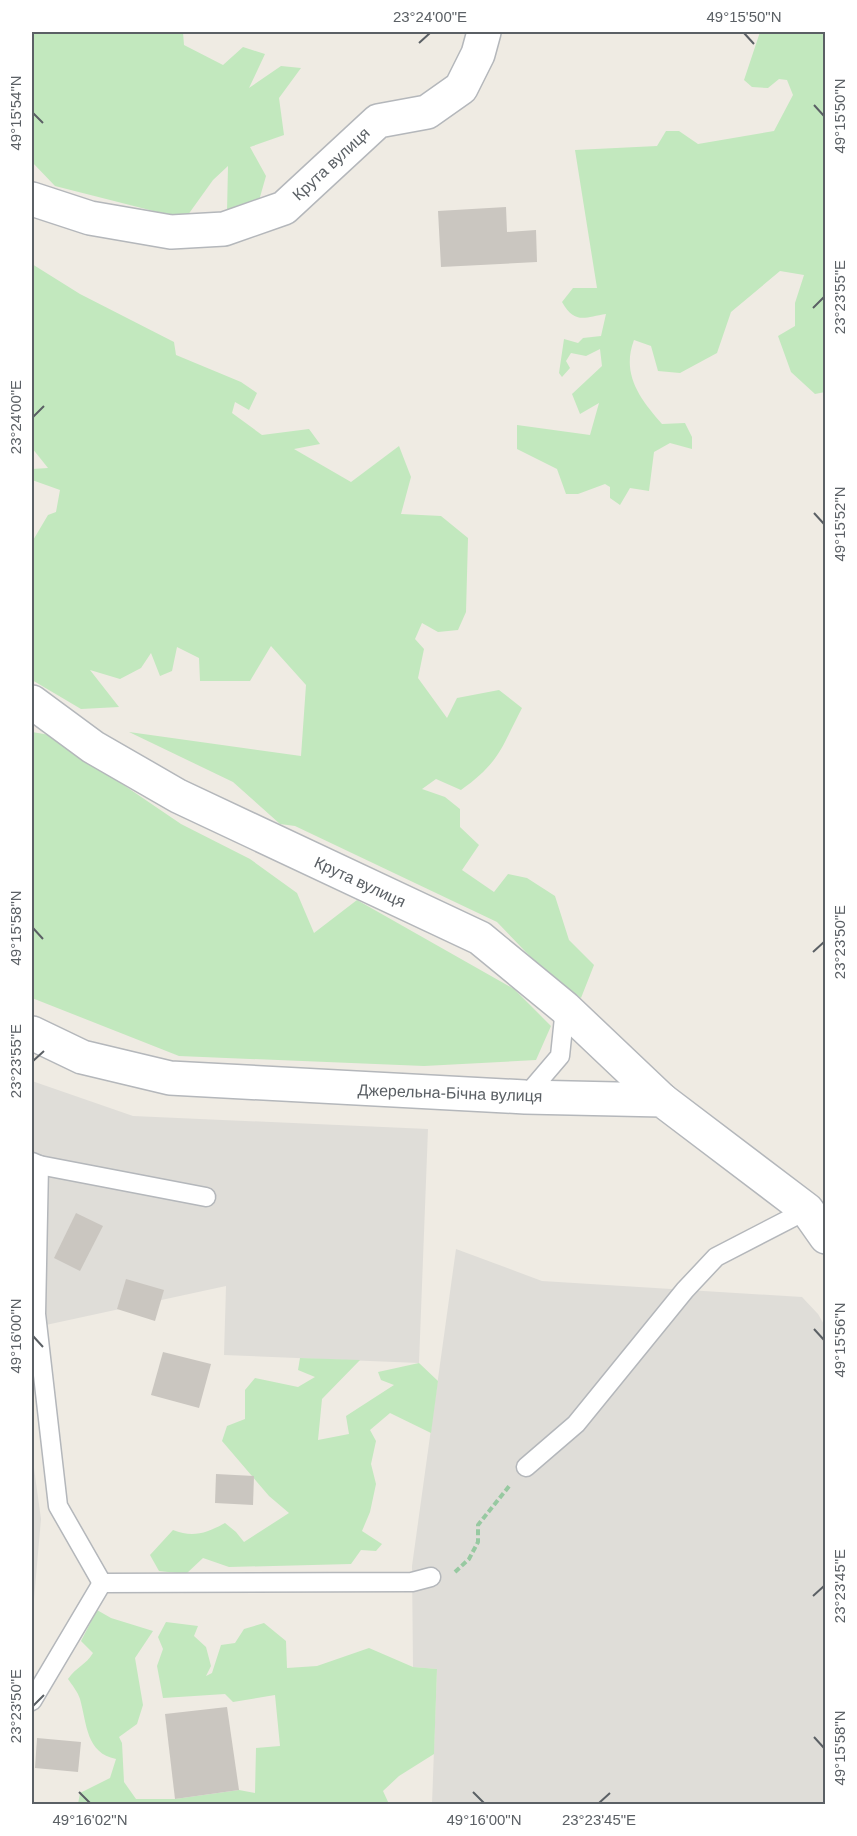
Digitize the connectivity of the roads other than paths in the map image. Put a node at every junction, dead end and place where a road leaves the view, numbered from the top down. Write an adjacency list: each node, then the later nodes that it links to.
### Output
1 (484, 32): 2 (street, Крута вулиця)
2 (32, 199)
3 (32, 702): 4 (street, Крута вулиця)
4 (565, 1008): 6 (lane); 7 (street, Крута вулиця)
5 (32, 1033): 6 (street, Джерельна-Бічна вулиця)
6 (525, 1097): 7 (street, Джерельна-Бічна вулиця)
7 (662, 1100): 10 (street)
8 (35, 1163): 9 (lane); 14 (lane)
9 (206, 1197)
10 (816, 1200): 11 (street); 12 (lane)
11 (825, 1237)
12 (526, 1467)
13 (431, 1577): 14 (lane)
14 (102, 1583): 15 (lane)
15 (32, 1701)

